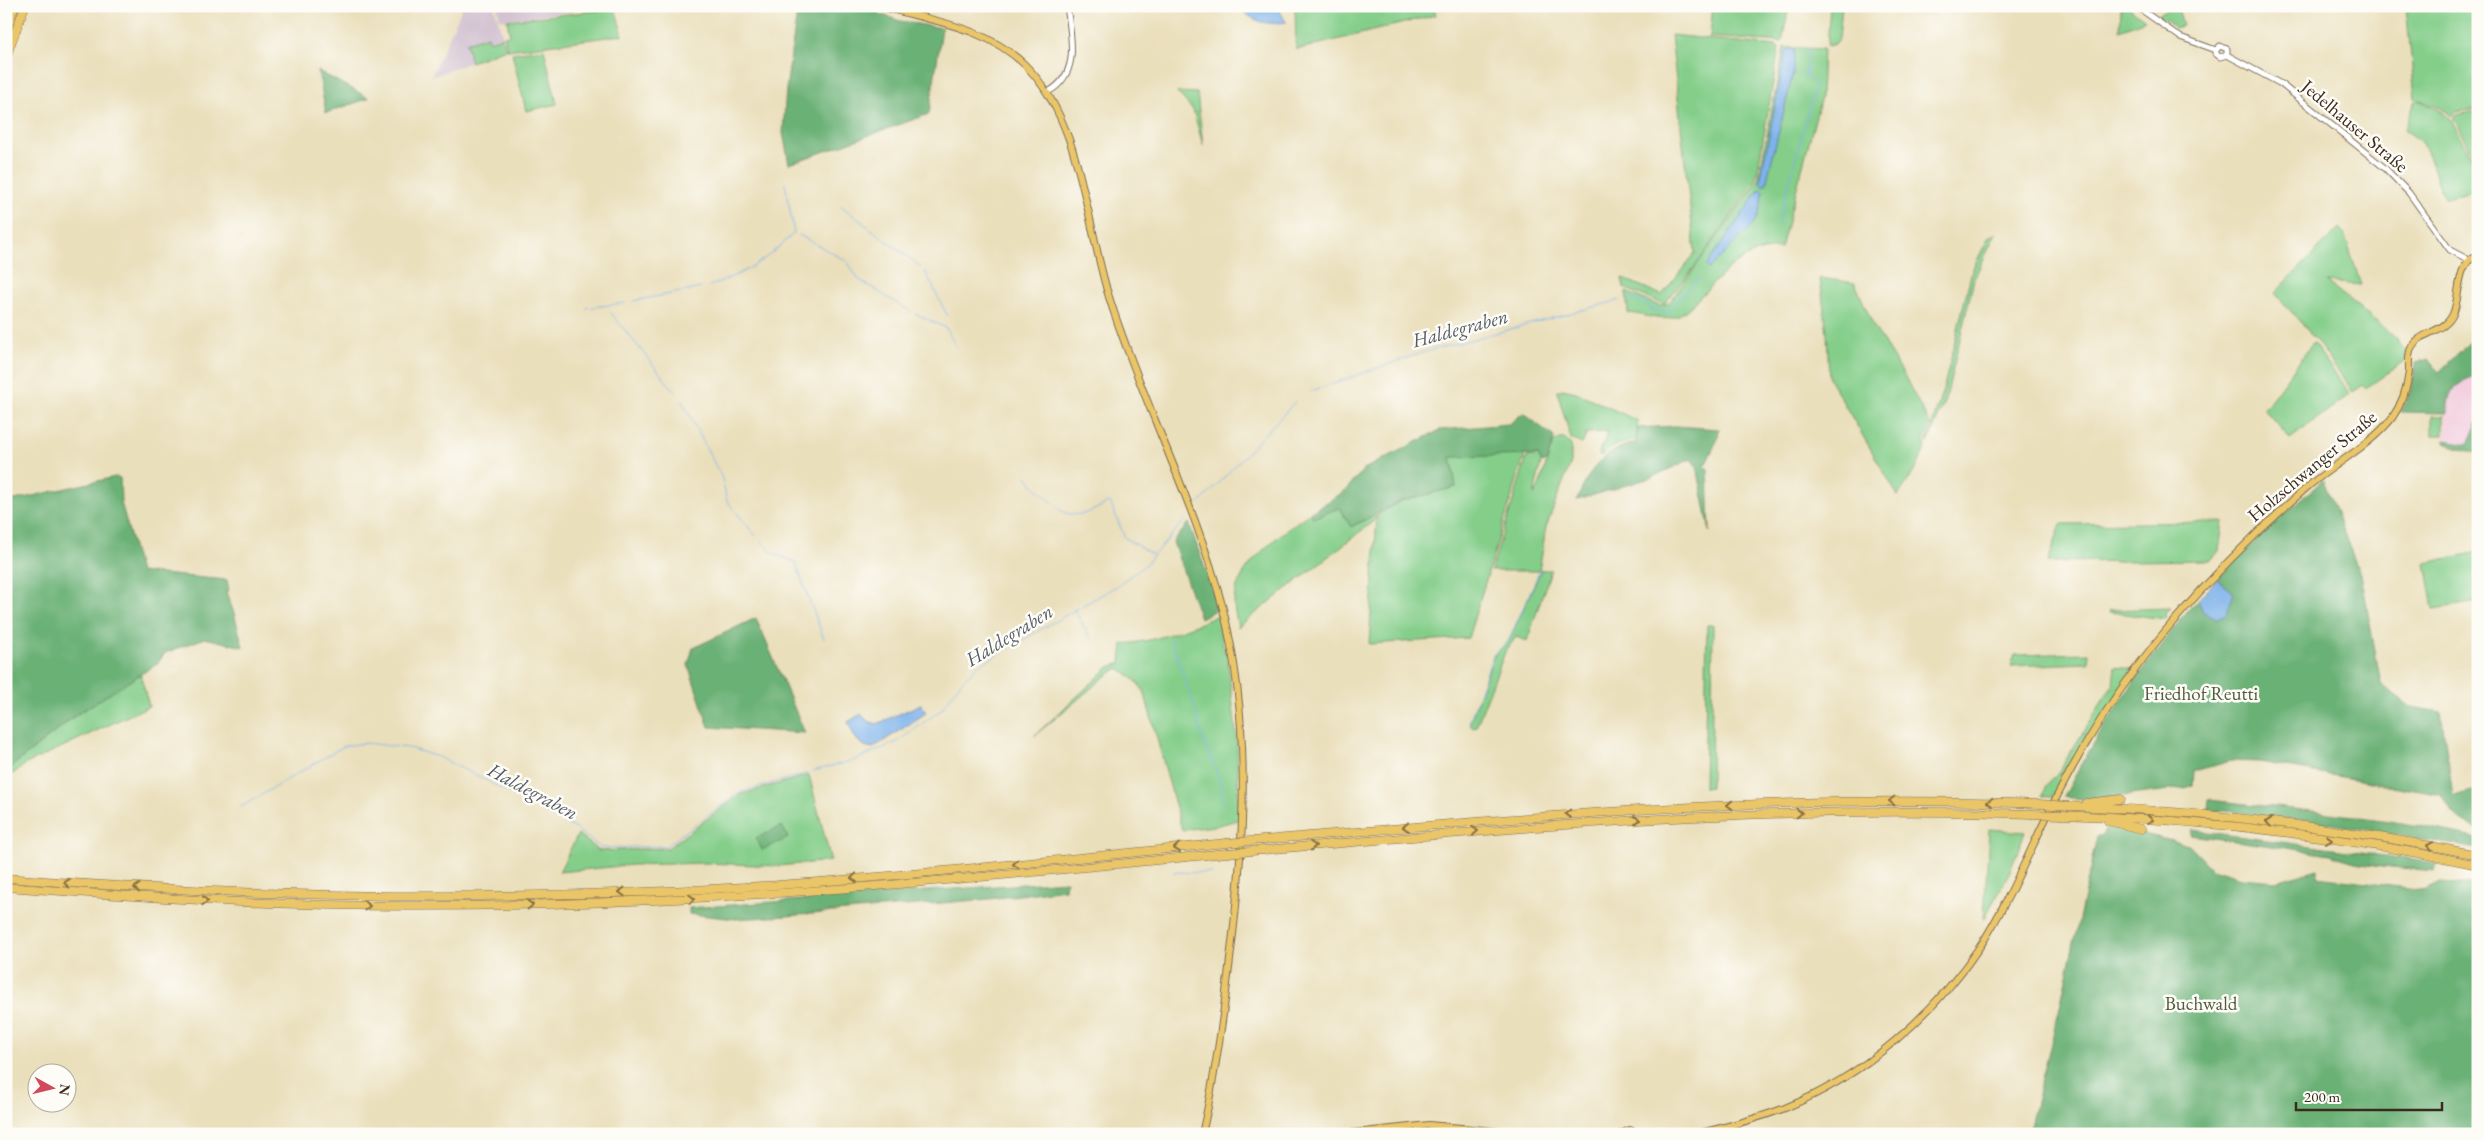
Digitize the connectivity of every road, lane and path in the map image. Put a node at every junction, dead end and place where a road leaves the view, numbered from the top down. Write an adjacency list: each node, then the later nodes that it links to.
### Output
1 (15, 6): 6 (highway)
2 (25, 6): 9 (highway)
3 (880, 6): 10 (main road)
4 (1067, 6): 10 (street)
5 (2136, 6): 7 (street, Jedelhauser Straße)
6 (6, 31)
7 (2216, 50): 8 (street, Jedelhauser Straße); 8 (street, Jedelhauser Straße)
8 (2227, 55): 12 (street, Jedelhauser Straße)
9 (6, 56)
10 (1048, 92): 21 (main road)
11 (2478, 255): 12 (main road)
12 (2469, 260): 26 (main road, Holzschwanger Straße)
13 (2121, 799): 14 (highway)
14 (2069, 806): 17 (highway, one-way to 14); 19 (highway, one-way to 19, bridge)
15 (2084, 816): 16 (highway); 18 (highway, one-way to 18); 20 (highway, one-way to 15, bridge)
16 (2141, 829)
17 (2478, 855)
18 (2478, 865)
19 (6, 878)
20 (6, 888)
21 (1202, 1132)
22 (1344, 1134): 23 (main road)
23 (1526, 1134)
24 (1620, 1134): 25 (main road)
25 (1638, 1134)
26 (1696, 1134)

